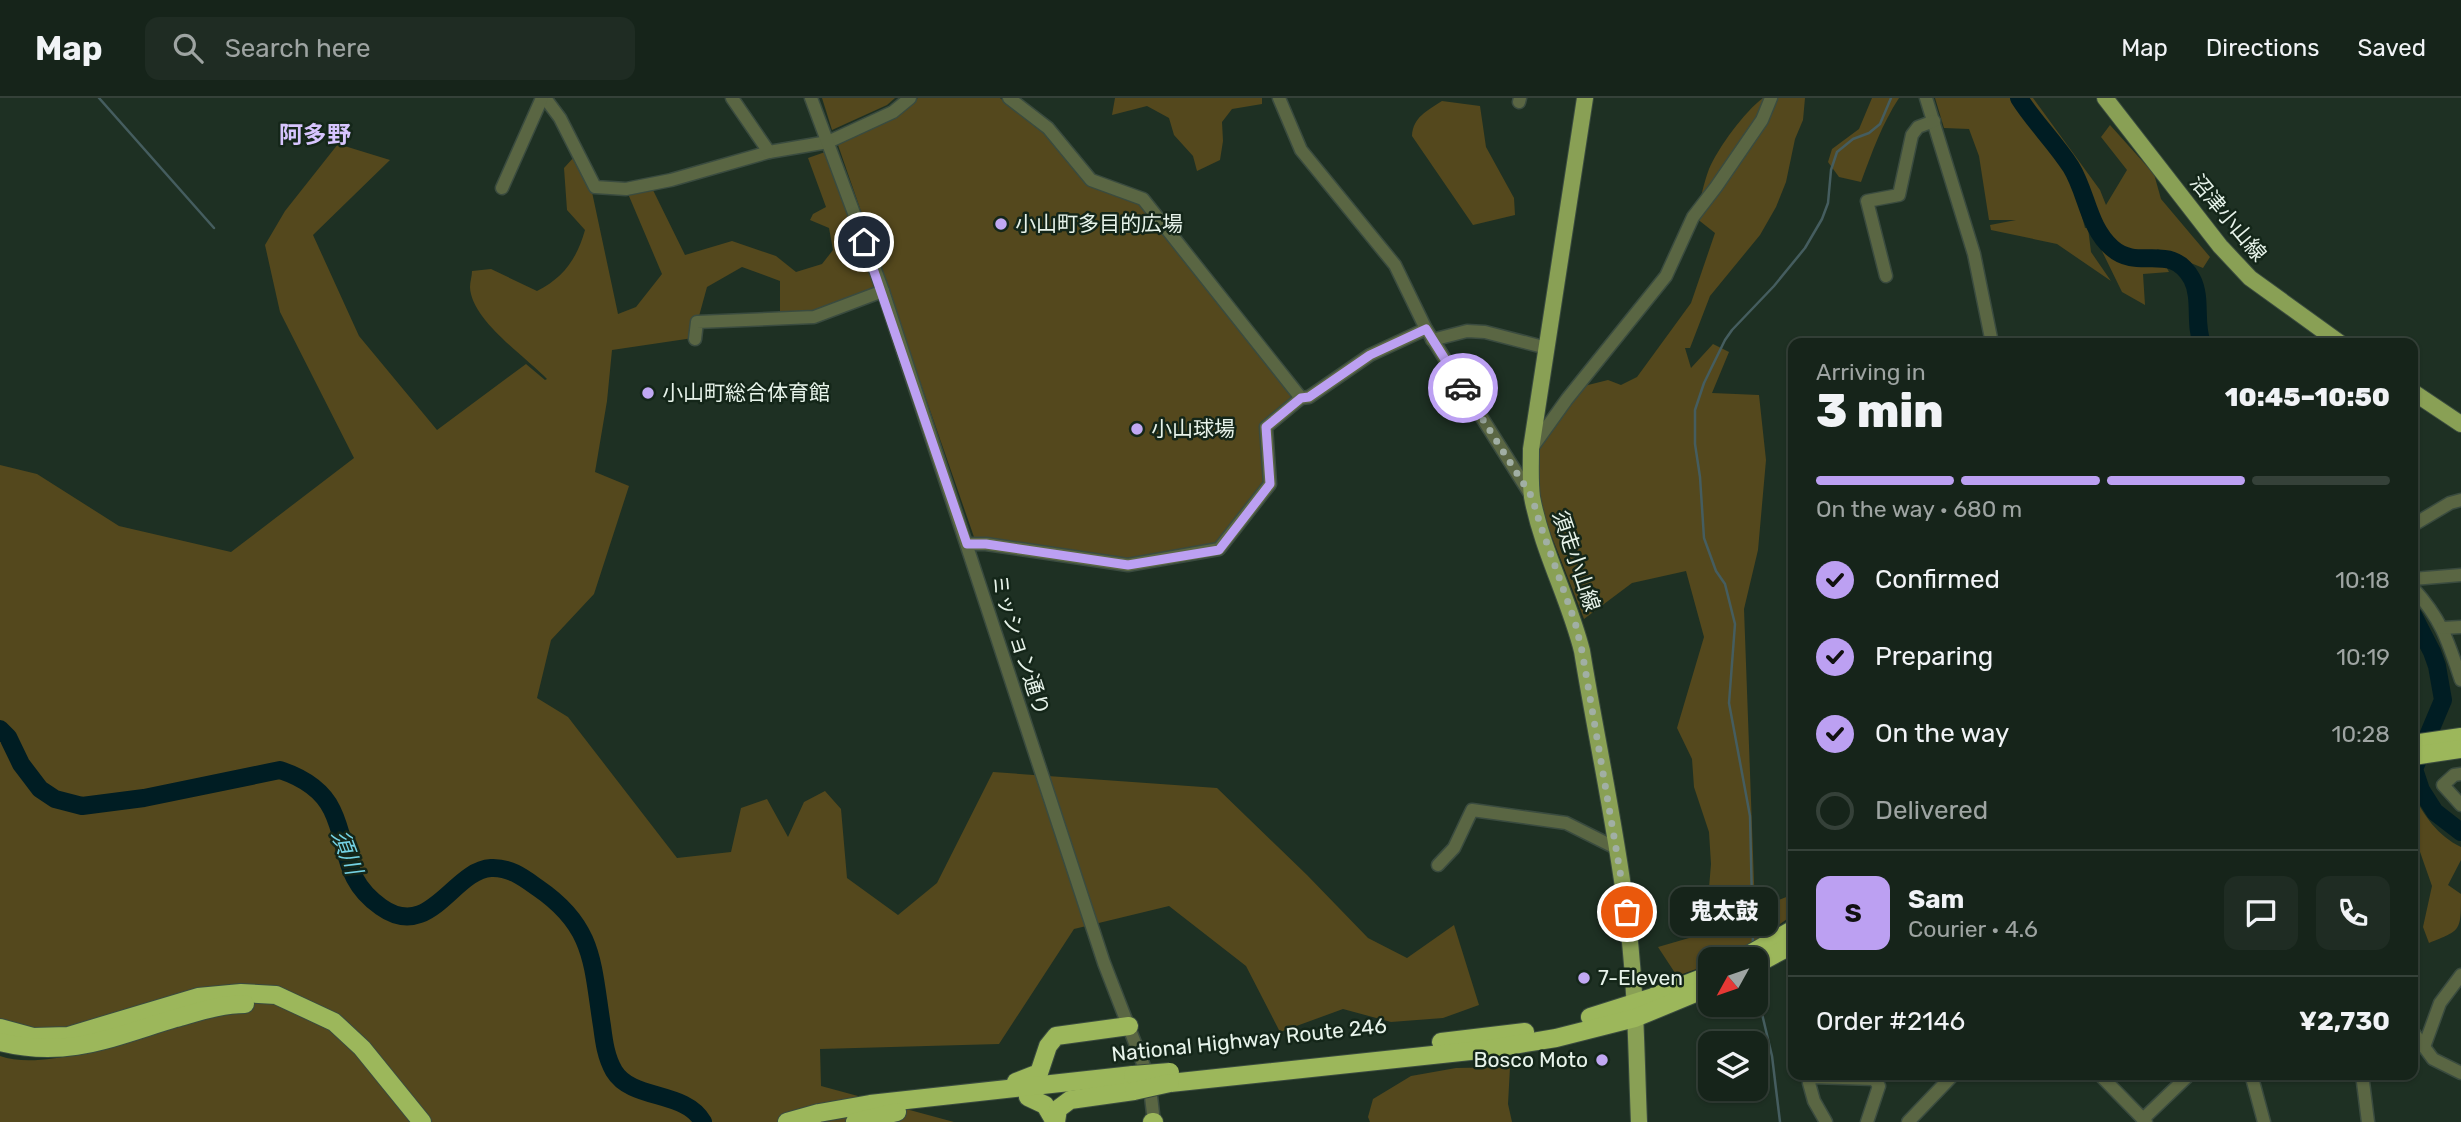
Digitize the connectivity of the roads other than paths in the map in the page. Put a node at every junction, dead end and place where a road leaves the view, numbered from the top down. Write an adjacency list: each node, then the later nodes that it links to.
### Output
1 (543, 98): 13 (street); 14 (street)
2 (732, 98): 13 (street)
3 (811, 98): 12 (street, ミッション通り)
4 (910, 98): 12 (street)
5 (1009, 98): 23 (street)
6 (1279, 98): 17 (street)
7 (1585, 98): 21 (main road, 須走小山線)
8 (1771, 98): 25 (street)
9 (1926, 98): 11 (street)
10 (2105, 98): 19 (main road, 沼津小山線)
11 (1934, 121): 15 (street); 18 (street)
12 (828, 142): 13 (street); 16 (street, ミッション通り)
13 (769, 152)
14 (502, 188)
15 (1886, 276)
16 (883, 291): 20 (street); 29 (street, ミッション通り)
17 (1429, 334): 21 (street); 23 (street); 26 (street)
18 (1991, 338)
19 (2333, 338)
20 (695, 339)
21 (1547, 348): 25 (main road, 須走小山線)
22 (2418, 395): 24 (main road)
23 (1301, 398): 29 (street)
24 (2461, 424)
25 (1531, 449): 26 (main road, 須走小山線)
26 (1532, 497): 41 (main road, 須走小山線)
27 (2461, 500): 28 (street)
28 (2418, 522)
29 (967, 544): 51 (street, ミッション通り)
30 (2461, 575): 31 (street)
31 (2418, 579)
32 (2418, 594): 34 (street)
33 (2461, 627): 34 (street)
34 (2443, 628): 35 (street)
35 (2461, 680)
36 (2418, 744): 37 (highway)
37 (2453, 744): 38 (highway)
38 (2418, 754)
39 (2461, 774): 40 (street)
40 (2461, 805)
41 (1618, 849): 42 (street); 50 (main road, 須走小山線)
42 (1438, 865)
43 (1788, 934): 45 (highway)
44 (1788, 946): 46 (highway)
45 (1768, 951)
46 (1768, 955)
47 (2461, 975): 55 (street)
48 (1698, 981): 50 (highway, National Highway Route 246)
49 (1698, 991): 50 (highway, National Highway Route 246)
50 (1635, 1011): 66 (highway, National Highway Route 246, bridge); 76 (main road, 須走小山線)
51 (1129, 1026): 56 (highway); 75 (street, ミッション通り)
52 (0, 1028): 71 (highway)
53 (2418, 1039): 55 (street)
54 (0, 1042): 70 (highway)
55 (2424, 1047): 57 (street)
56 (1047, 1050): 58 (highway); 67 (highway)
57 (2461, 1073)
58 (1085, 1080): 66 (highway, National Highway Route 246); 67 (highway, National Highway Route 246)
59 (1810, 1080): 77 (street)
60 (1875, 1080): 78 (street)
61 (1948, 1080): 79 (street)
62 (2105, 1080): 69 (street)
63 (2184, 1080): 69 (street)
64 (2253, 1080): 80 (street)
65 (2363, 1080): 81 (street)
66 (1133, 1084): 68 (highway, National Highway Route 246); 74 (highway)
67 (988, 1091): 72 (highway, National Highway Route 246)
68 (1028, 1097): 73 (highway, National Highway Route 246); 74 (highway)
69 (2145, 1121)
70 (407, 1122)
71 (422, 1122)
72 (787, 1122)
73 (855, 1122)
74 (1056, 1122)
75 (1154, 1122)
76 (1639, 1122)
77 (1826, 1122)
78 (1867, 1122)
79 (1908, 1122)
80 (2264, 1122)
81 (2368, 1122)

